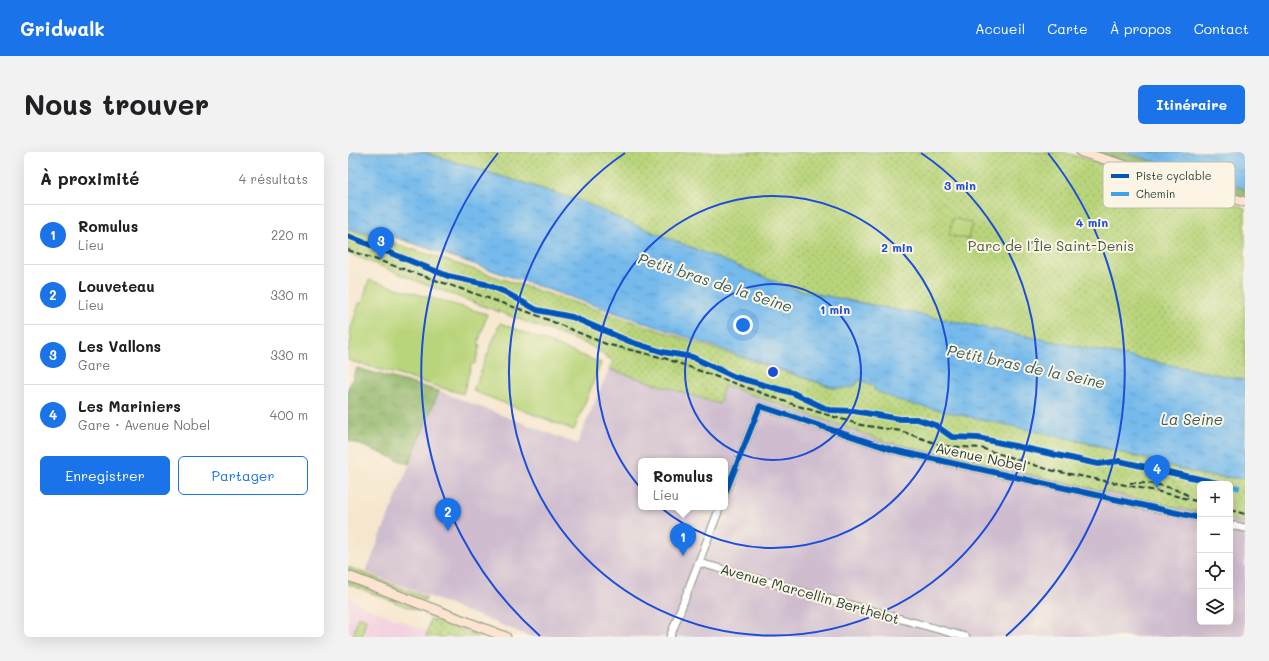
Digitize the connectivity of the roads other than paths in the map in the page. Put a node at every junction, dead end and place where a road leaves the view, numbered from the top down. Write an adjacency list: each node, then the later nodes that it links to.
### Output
1 (1081, 152): 2 (street)
2 (1114, 162)
3 (1235, 199): 4 (street)
4 (1245, 202)
5 (728, 486): 7 (street, Avenue Nobel)
6 (719, 510): 10 (street)
7 (1197, 517)
8 (1233, 526): 9 (street)
9 (1245, 528)
10 (700, 563): 13 (street); 14 (street, Avenue Marcellin Berthelot)
11 (348, 576): 12 (street)
12 (506, 637)
13 (670, 637)
14 (966, 637)

